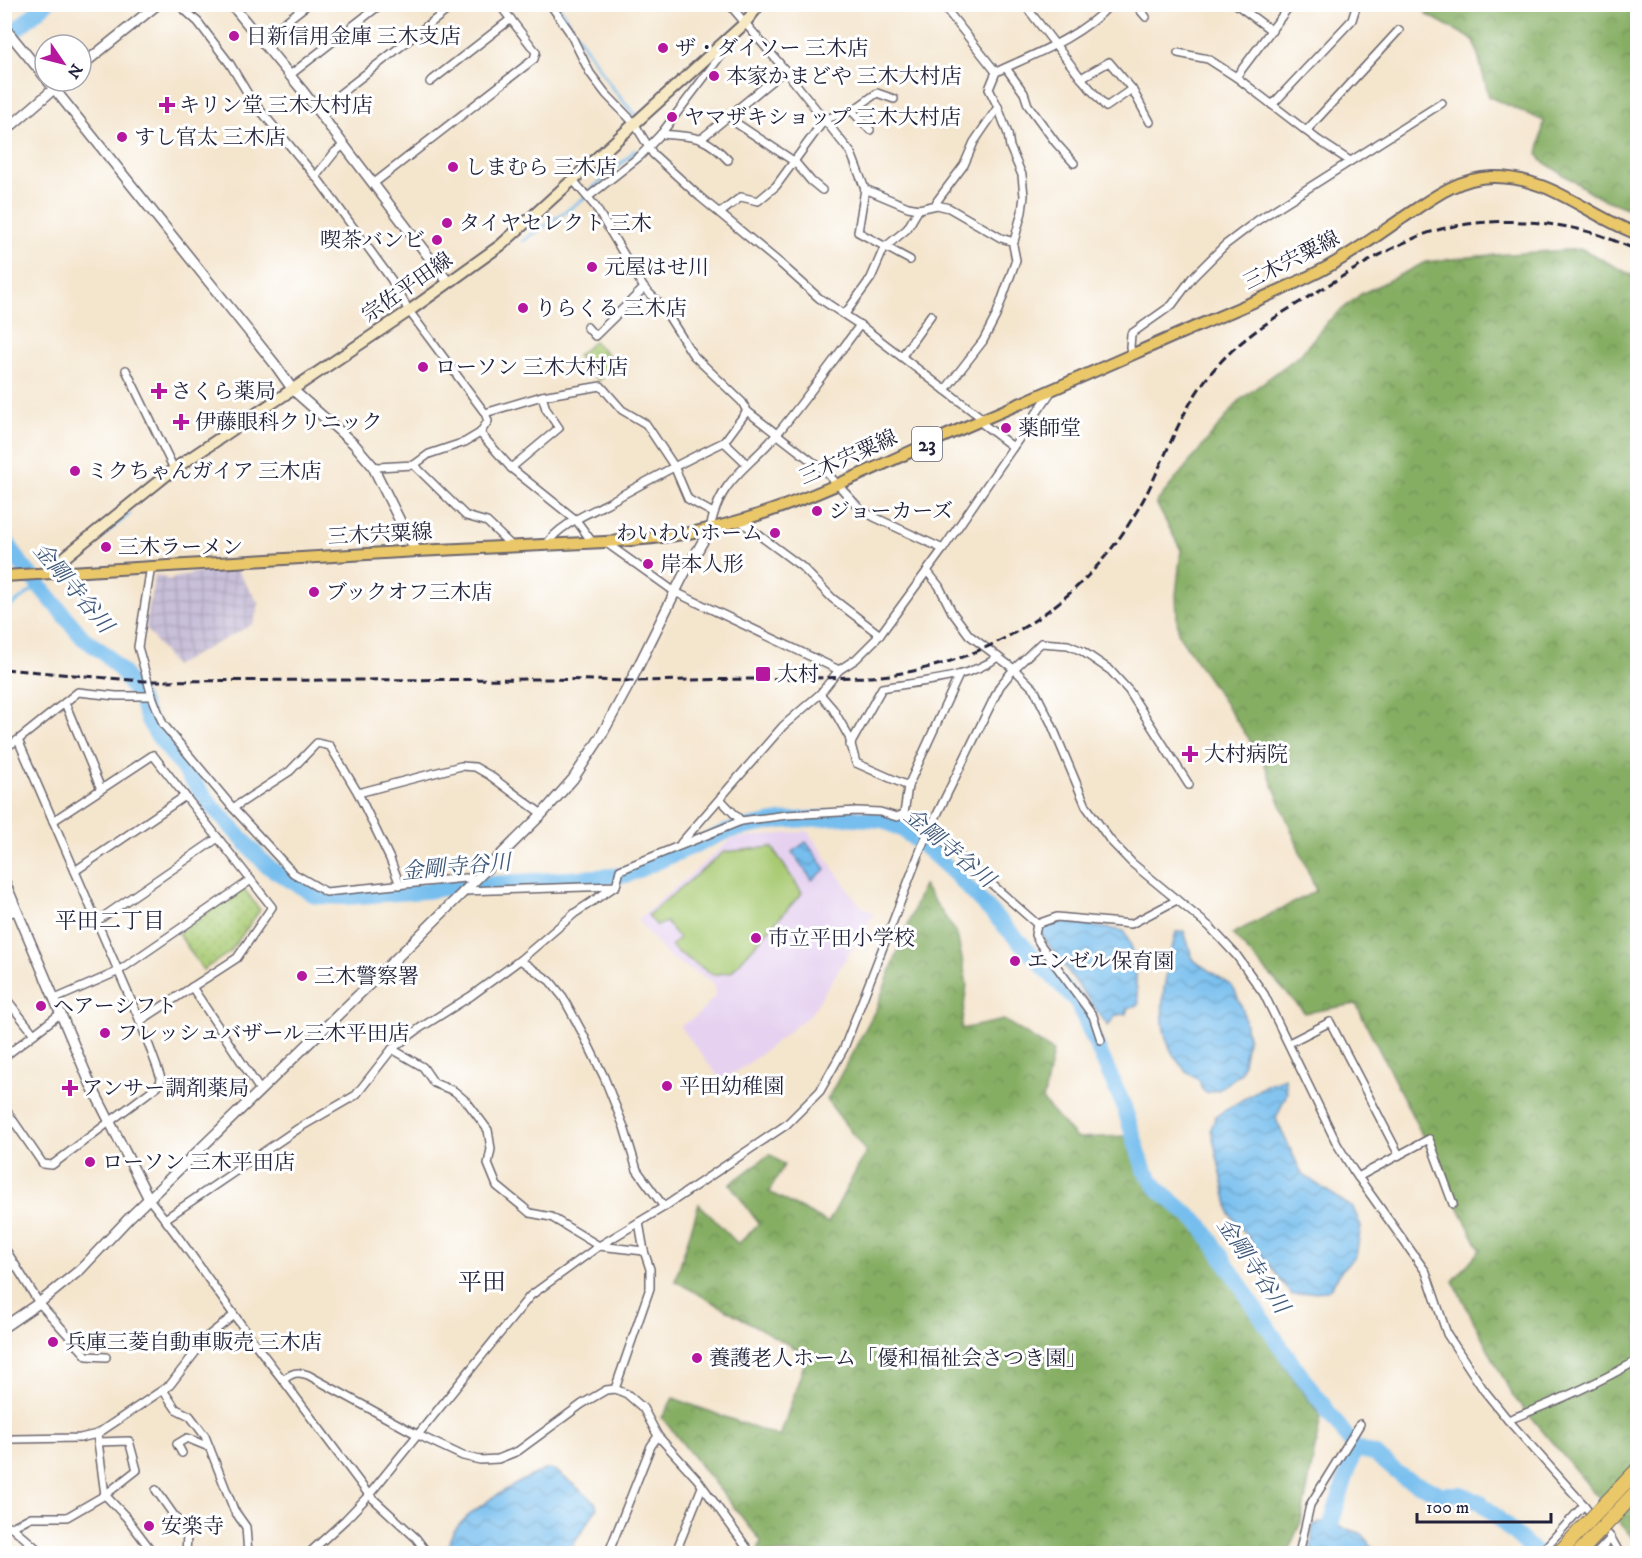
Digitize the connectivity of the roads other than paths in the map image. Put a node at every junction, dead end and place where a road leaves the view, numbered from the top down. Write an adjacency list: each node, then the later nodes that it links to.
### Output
1 (158, 4): 29 (street)
2 (178, 4): 62 (street)
3 (231, 4): 26 (street)
4 (308, 4): 26 (street)
5 (381, 4): 34 (street)
6 (454, 4): 45 (street)
7 (499, 4): 21 (street)
8 (550, 4): 50 (street)
9 (729, 4): 22 (street)
10 (760, 4): 22 (main road, 宗佐平田線)
11 (942, 4): 33 (street)
12 (1024, 4): 27 (street)
13 (1099, 4): 19 (street)
14 (1110, 4): 19 (street)
15 (1135, 4): 20 (street)
16 (1236, 4): 25 (street)
17 (1291, 4): 25 (street)
18 (1358, 4): 43 (street)
19 (1104, 12): 27 (street)
20 (1146, 18)
21 (511, 19): 37 (street); 64 (street)
22 (744, 24): 32 (street); 50 (main road, 宗佐平田線); 54 (street)
23 (4, 27): 30 (street)
24 (1399, 30): 52 (street)
25 (1272, 31): 35 (street)
26 (262, 40): 34 (street)
27 (1054, 44): 31 (street); 36 (street)
28 (1178, 53): 35 (street)
29 (93, 56)
30 (33, 62)
31 (1006, 68): 33 (street); 61 (street)
32 (785, 70): 47 (street); 48 (street)
33 (996, 72): 44 (street)
34 (290, 75): 45 (street)
35 (1236, 77): 43 (street)
36 (1081, 78): 38 (street); 38 (street)
37 (430, 82)
38 (1132, 89): 49 (street)
39 (43, 93): 53 (street)
40 (57, 93): 85 (street)
41 (894, 99): 46 (street)
42 (1442, 103): 59 (street)
43 (1272, 105): 52 (street)
44 (998, 107): 68 (street); 72 (street)
45 (318, 111): 56 (street)
46 (852, 111): 48 (street); 51 (street)
47 (729, 115): 55 (street); 60 (street)
48 (825, 119): 60 (street); 65 (street)
49 (1150, 122)
50 (634, 123): 57 (street); 63 (main road, 宗佐平田線)
51 (870, 130)
52 (1306, 131): 59 (street)
53 (4, 132)
54 (661, 134): 55 (street); 57 (street)
55 (702, 138): 58 (street)
56 (344, 145): 62 (street); 64 (street)
57 (648, 147): 67 (street); 70 (street)
58 (728, 160)
59 (1350, 161): 82 (street)
60 (795, 162): 66 (street); 70 (street)
61 (1074, 163)
62 (316, 176): 77 (street)
63 (573, 180): 67 (street); 75 (main road, 宗佐平田線)
64 (373, 183): 75 (street)
65 (865, 189): 69 (street); 73 (street)
66 (822, 190)
67 (588, 197): 76 (street)
68 (937, 205): 69 (street); 72 (street)
69 (919, 209): 73 (street)
70 (720, 213): 78 (street)
71 (1638, 234): 82 (main road, 三木宍粟線 / 23)
72 (1014, 242): 86 (street)
73 (884, 248): 74 (street); 78 (street)
74 (910, 260)
75 (448, 282): 77 (main road, 宗佐平田線)
76 (644, 288): 81 (street); 89 (street)
77 (409, 311): 85 (main road, 宗佐平田線); 90 (street)
78 (845, 314): 80 (street)
79 (931, 315): 83 (street)
80 (860, 324): 83 (street); 93 (street)
81 (587, 327)
82 (1132, 354): 87 (main road, 三木宍粟線 / 23)
83 (902, 356): 86 (street)
84 (126, 370): 100 (street)
85 (293, 390): 97 (street); 100 (main road, 宗佐平田線)
86 (945, 390): 91 (street)
87 (1052, 391): 91 (main road, 三木宍粟線 / 23); 95 (street)
88 (542, 396): 90 (street); 99 (street); 101 (street)
89 (747, 411): 93 (street); 94 (street)
90 (485, 414): 92 (street)
91 (981, 420): 95 (street); 102 (main road, 三木宍粟線 / 23)
92 (480, 433): 98 (street); 101 (street)
93 (777, 435): 96 (street); 102 (street)
94 (724, 442): 96 (street); 99 (street)
95 (1013, 447): 111 (street)
96 (746, 463): 103 (street)
97 (372, 465): 98 (street); 112 (street)
98 (414, 465): 110 (street)
99 (674, 466): 103 (street); 104 (street)
100 (174, 468): 115 (main road, 宗佐平田線)
101 (511, 468): 104 (street)
102 (837, 483): 105 (main road, 三木宍粟線 / 23); 111 (street)
103 (713, 513): 106 (street)
104 (576, 520): 108 (street); 109 (street)
105 (740, 521): 106 (main road, 三木宍粟線 / 23); 118 (street)
106 (710, 529): 107 (main road, 三木宍粟線 / 23); 117 (street)
107 (605, 542): 108 (main road, 三木宍粟線 / 23); 117 (street)
108 (593, 543): 109 (main road, 三木宍粟線 / 23)
109 (546, 545): 110 (main road, 三木宍粟線 / 23)
110 (513, 546): 112 (main road, 三木宍粟線 / 23)
111 (943, 549): 114 (street)
112 (417, 551): 113 (main road, 三木宍粟線 / 23)
113 (151, 566): 115 (main road, 三木宍粟線 / 23); 124 (street)
114 (927, 571): 118 (street); 119 (street)
115 (52, 573): 116 (main road, 三木宍粟線 / 23)
116 (9, 576)
117 (675, 592): 121 (street); 136 (street)
118 (880, 635): 121 (street)
119 (998, 657): 120 (street); 122 (street)
120 (1014, 669): 129 (street); 140 (street); 150 (street)
121 (839, 670): 123 (street)
122 (958, 675): 127 (street); 130 (street)
123 (820, 694): 127 (street); 134 (street)
124 (152, 696): 125 (street); 135 (street)
125 (65, 703): 126 (street); 131 (street)
126 (18, 740): 128 (street); 139 (street)
127 (850, 746): 130 (street)
128 (4, 748)
129 (1189, 785)
130 (908, 786): 137 (street)
131 (101, 789): 133 (street); 139 (street)
132 (358, 793): 135 (street); 136 (street); 147 (street)
133 (185, 796): 141 (street); 143 (street)
134 (720, 799): 138 (street); 142 (street)
135 (233, 808): 147 (street)
136 (542, 814): 144 (street)
137 (904, 814): 138 (street); 140 (street)
138 (741, 820): 142 (street)
139 (53, 821): 143 (street)
140 (929, 831): 154 (street); 175 (street)
141 (218, 838): 146 (street); 153 (street)
142 (680, 845): 148 (street)
143 (75, 871): 153 (street)
144 (475, 879): 147 (street); 149 (street)
145 (4, 880): 151 (street)
146 (251, 880): 156 (street); 157 (street)
147 (400, 885)
148 (616, 886): 149 (street); 155 (street)
149 (463, 891): 167 (street)
150 (1177, 900): 154 (street); 164 (street)
151 (17, 910): 152 (street); 159 (street)
152 (4, 916)
153 (97, 921): 156 (street)
154 (1037, 924): 163 (street)
155 (520, 960): 165 (street); 175 (street)
156 (117, 972): 159 (street); 161 (street)
157 (192, 987): 161 (street); 167 (street)
158 (4, 996): 162 (street)
159 (55, 999): 160 (street)
160 (61, 1014): 162 (street); 170 (street)
161 (140, 1021): 170 (street)
162 (34, 1034): 166 (street)
163 (1101, 1040)
164 (1289, 1043): 171 (street); 172 (street)
165 (392, 1049): 176 (street); 178 (street)
166 (4, 1057)
167 (260, 1090): 173 (street)
168 (4, 1107): 169 (street)
169 (8, 1120): 170 (street)
170 (110, 1123): 173 (street)
171 (1399, 1155): 172 (street); 174 (street)
172 (1358, 1177): 189 (street)
173 (149, 1199): 176 (street); 181 (street)
174 (1453, 1204)
175 (664, 1207): 177 (street)
176 (165, 1219): 182 (street)
177 (639, 1222): 178 (street); 180 (street)
178 (599, 1246): 180 (street); 192 (street)
179 (4, 1248): 181 (street)
180 (644, 1251): 187 (street)
181 (39, 1303): 183 (street); 184 (street)
182 (233, 1316): 186 (street); 188 (street)
183 (4, 1327)
184 (106, 1357)
185 (1638, 1360): 189 (street)
186 (283, 1380): 192 (street); 203 (street)
187 (615, 1389): 192 (street); 193 (street)
188 (164, 1390): 191 (street); 196 (street)
189 (1508, 1420): 204 (street)
190 (1360, 1424): 218 (street)
191 (97, 1434): 194 (street); 195 (street)
192 (416, 1434): 203 (street)
193 (658, 1436): 199 (street); 215 (street)
194 (4, 1442)
195 (98, 1443): 202 (street); 202 (street)
196 (209, 1446): 197 (street); 211 (street)
197 (182, 1453)
198 (1638, 1469): 220 (highway, bridge)
199 (702, 1486): 216 (street); 217 (street)
200 (156, 1490): 210 (street)
201 (1638, 1490): 221 (highway, bridge)
202 (105, 1495): 205 (street); 209 (street)
203 (369, 1495): 207 (street); 212 (street)
204 (1584, 1506): 206 (street); 219 (street)
205 (8, 1526): 208 (street)
206 (1611, 1538): 222 (street); 223 (street)
207 (423, 1547): 213 (street); 214 (street)
208 (43, 1554)
209 (154, 1554)
210 (186, 1554)
211 (248, 1554)
212 (308, 1554)
213 (417, 1554)
214 (428, 1554)
215 (608, 1554)
216 (675, 1554)
217 (745, 1554)
218 (1299, 1554)
219 (1548, 1554)
220 (1558, 1554)
221 (1578, 1554)
222 (1596, 1554)
223 (1620, 1554)

